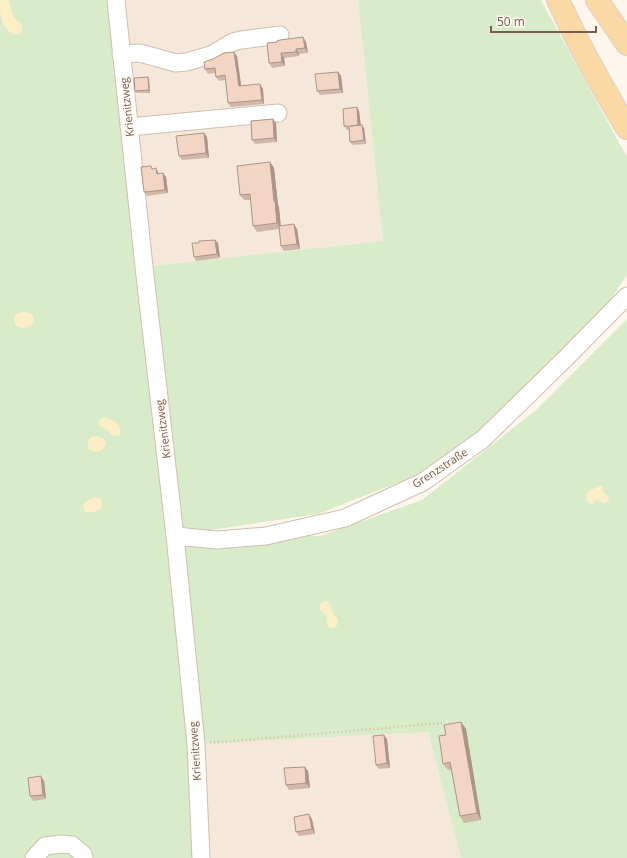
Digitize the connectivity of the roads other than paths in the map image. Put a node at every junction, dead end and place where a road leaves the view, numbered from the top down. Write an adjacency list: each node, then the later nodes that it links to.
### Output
1 (116, 0): 6 (street, Krienitzweg)
2 (558, 0): 9 (main road)
3 (597, 0): 5 (main road)
4 (280, 35): 6 (street)
5 (627, 44)
6 (121, 54): 8 (street, Krienitzweg)
7 (278, 113): 8 (street)
8 (129, 127): 11 (street, Krienitzweg)
9 (627, 128)
10 (627, 296): 11 (street, Grenzstraße)
11 (175, 536): 14 (street, Krienitzweg)
12 (34, 858): 13 (street)
13 (84, 858)
14 (202, 858)

